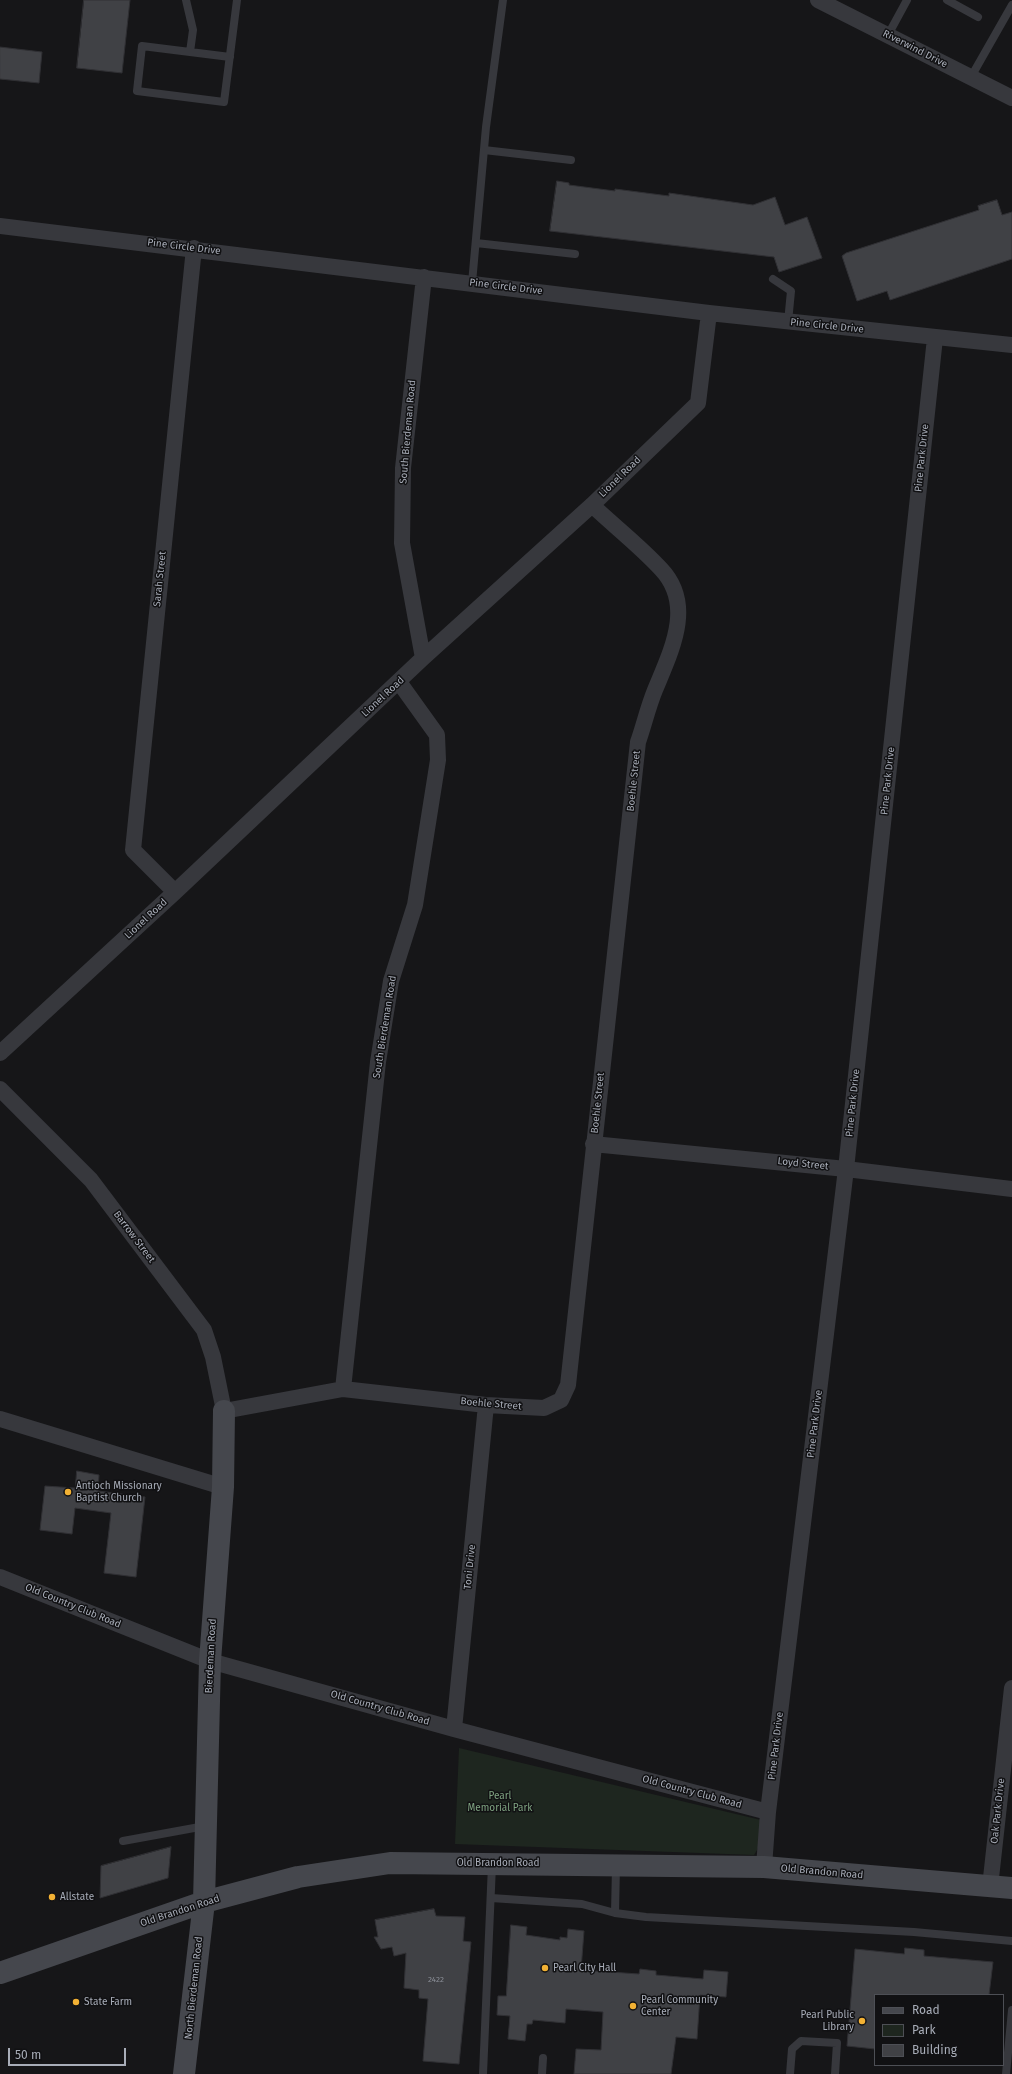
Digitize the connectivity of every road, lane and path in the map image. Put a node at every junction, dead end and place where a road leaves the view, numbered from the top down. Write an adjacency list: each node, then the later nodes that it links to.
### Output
1 (186, 0): 10 (lane)
2 (237, 0): 11 (lane)
3 (503, 0): 14 (lane)
4 (818, 0): 9 (street, Riverwind Drive)
5 (907, 0): 9 (lane)
6 (947, 0): 8 (lane)
7 (1012, 5): 12 (lane)
8 (978, 17)
9 (888, 35): 12 (street, Riverwind Drive)
10 (190, 52): 11 (lane); 11 (lane)
11 (230, 57)
12 (971, 77): 13 (street, Riverwind Drive)
13 (1012, 98)
14 (484, 150): 15 (lane); 17 (lane)
15 (571, 160)
16 (0, 226): 18 (street, Pine Circle Drive)
17 (476, 242): 19 (lane); 22 (lane)
18 (194, 248): 20 (street, Pine Circle Drive); 30 (street, Sarah Street)
19 (575, 254)
20 (424, 277): 22 (street, Pine Circle Drive); 28 (street, South Bierdeman Road)
21 (773, 279): 24 (lane)
22 (472, 283): 23 (street, Pine Circle Drive)
23 (709, 313): 24 (street, Pine Circle Drive); 27 (street, Lionel Road)
24 (788, 322): 25 (street, Pine Circle Drive)
25 (935, 338): 26 (street, Pine Circle Drive); 34 (street, Pine Park Drive)
26 (1012, 345)
27 (592, 505): 28 (street, Lionel Road); 33 (street, Boehle Street)
28 (423, 658): 29 (street, Lionel Road)
29 (399, 682): 30 (street, Lionel Road); 36 (street, South Bierdeman Road)
30 (175, 892): 31 (street, Lionel Road)
31 (0, 1053)
32 (0, 1089): 38 (street, Barrow Street)
33 (593, 1144): 34 (street, Loyd Street); 37 (street, Boehle Street)
34 (846, 1168): 35 (street, Loyd Street); 45 (street, Pine Park Drive)
35 (1012, 1189)
36 (343, 1389): 37 (street, Boehle Street); 38 (street, Boehle Street)
37 (486, 1405): 44 (street, Toni Drive)
38 (224, 1411): 40 (street, Bierdeman Road)
39 (0, 1419): 40 (street)
40 (223, 1487): 42 (street, Bierdeman Road)
41 (0, 1577): 42 (street, Old Country Club Road)
42 (210, 1661): 44 (street, Old Country Club Road); 46 (street, Bierdeman Road)
43 (1012, 1688): 51 (street, Oak Park Drive)
44 (454, 1729): 45 (street, Old Country Club Road)
45 (768, 1812): 50 (street, Pine Park Drive)
46 (206, 1826): 47 (lane); 54 (street, Bierdeman Road)
47 (123, 1841)
48 (492, 1863): 49 (street, Old Brandon Road); 53 (lane); 54 (street, Old Brandon Road)
49 (616, 1865): 50 (street, Old Brandon Road); 55 (lane)
50 (764, 1867): 51 (street, Old Brandon Road)
51 (990, 1887): 52 (street, Old Brandon Road)
52 (1012, 1888)
53 (491, 1898): 55 (lane); 61 (lane)
54 (204, 1902): 57 (street, Old Brandon Road); 60 (street, North Bierdeman Road)
55 (615, 1913): 56 (lane)
56 (1012, 1941)
57 (0, 1973)
58 (1012, 2010): 65 (lane)
59 (543, 2058): 62 (lane)
60 (184, 2074)
61 (483, 2074)
62 (542, 2074)
63 (790, 2074): 64 (lane)
64 (835, 2074)
65 (1006, 2074)

